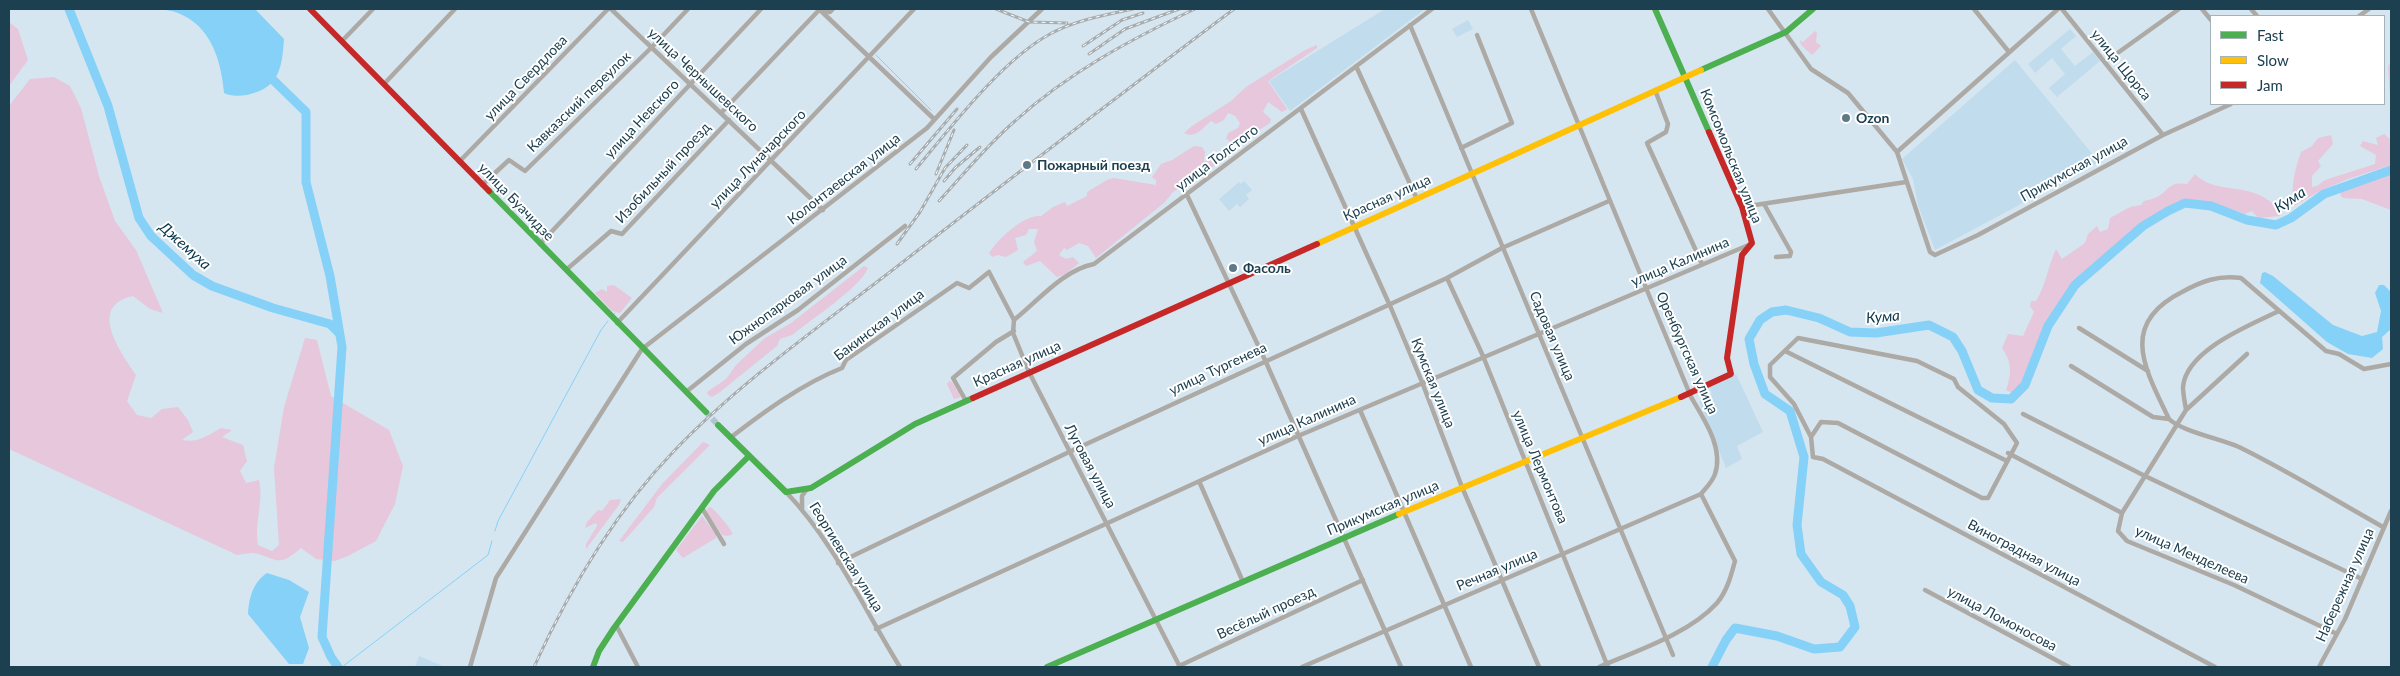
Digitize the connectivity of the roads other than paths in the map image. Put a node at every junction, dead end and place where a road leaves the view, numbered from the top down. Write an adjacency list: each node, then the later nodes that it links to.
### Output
1 (310, 9): 25 (street, улица Буачидзе)
2 (373, 9): 25 (street)
3 (455, 9): 32 (street)
4 (609, 9): 26 (street, улица Чернышевского); 45 (street, улица Свердлова)
5 (688, 9): 26 (street, Кавказский переулок)
6 (761, 9): 33 (street, улица Невского)
7 (820, 9): 8 (street); 28 (street); 37 (street, Изобильный проезд)
8 (833, 9)
9 (914, 9): 28 (street, улица Луначарского)
10 (1042, 9): 38 (street, Колонтаевская улица)
11 (1432, 9): 22 (street, улица Толстого)
12 (1531, 9): 40 (street, Оренбургская улица)
13 (1655, 9): 31 (street, Комсомольская улица)
14 (1768, 9): 23 (street)
15 (1812, 9): 23 (street, Красная улица)
16 (1974, 9): 27 (street)
17 (2058, 9): 27 (street)
18 (2062, 9): 29 (street, улица Щорса)
19 (2179, 9): 29 (street)
20 (2202, 9): 21 (street)
21 (2210, 19)
22 (1410, 25): 30 (street, улица Толстого); 42 (street, Садовая улица)
23 (1786, 32): 31 (street, Красная улица); 43 (street)
24 (1477, 36): 42 (street)
25 (342, 41): 32 (street, улица Буачидзе)
26 (652, 47): 33 (street, улица Чернышевского); 48 (street, Кавказский переулок)
27 (2009, 52): 43 (street)
28 (871, 56): 38 (street); 44 (street, улица Луначарского)
29 (2105, 62): 41 (street, улица Щорса)
30 (1356, 66): 36 (street, улица Толстого); 50 (street)
31 (1685, 76): 34 (street, Красная улица); 53 (street, Комсомольская улица)
32 (384, 84): 45 (street, улица Буачидзе)
33 (691, 84): 37 (street, улица Чернышевского); 58 (street, улица Невского)
34 (1655, 90): 40 (street, Красная улица); 61 (street)
35 (2229, 105): 41 (street, Прикумская улица)
36 (1301, 109): 49 (street, улица Толстого); 56 (street, Кумская улица)
37 (721, 112): 39 (street, улица Чернышевского)
38 (934, 119): 54 (street, Колонтаевская улица)
39 (729, 120): 44 (street, улица Чернышевского); 62 (street, Изобильный проезд)
40 (1579, 128): 46 (street, Красная улица); 51 (street, Оренбургская улица)
41 (2163, 135): 47 (street, Прикумская улица)
42 (1462, 148): 46 (street, Садовая улица)
43 (1897, 152): 47 (street)
44 (772, 160): 54 (street, улица Чернышевского); 70 (street, улица Луначарского)
45 (459, 162): 48 (street, улица Буачидзе)
46 (1472, 174): 50 (street, Красная улица); 59 (street, Садовая улица)
47 (1906, 182): 52 (street)
48 (482, 185): 58 (street, улица Буачидзе)
49 (1187, 195): 65 (street); 69 (street, улица Толстого)
50 (1417, 199): 56 (street, Красная улица)
51 (1610, 201): 59 (street, улица Тургенева); 66 (street, Оренбургская улица)
52 (1764, 204): 53 (street); 60 (street)
53 (1742, 207): 57 (street, Комсомольская улица)
54 (823, 210): 74 (street, Колонтаевская улица)
55 (905, 226): 85 (street, Южнопарковая улица)
56 (1354, 226): 65 (street, Красная улица); 67 (street, Кумская улица)
57 (1752, 243): 61 (street, улица Калинина); 83 (street, Комсомольская улица)
58 (540, 244): 62 (street, улица Буачидзе)
59 (1502, 248): 64 (street, улица Тургенева); 73 (street, Садовая улица)
60 (1776, 257)
61 (1702, 264): 66 (street, улица Калинина)
62 (566, 270): 70 (street, улица Буачидзе)
63 (989, 272): 69 (street, Луговая улица); 97 (street, Бакинская улица)
64 (1447, 278): 67 (street, улица Тургенева); 77 (street, улица Лермонтова)
65 (1228, 284): 78 (street); 82 (street, Красная улица)
66 (1646, 289): 73 (street, улица Калинина); 86 (street, Оренбургская улица)
67 (1388, 303): 78 (street, улица Тургенева); 84 (street, Кумская улица)
68 (2278, 311): 79 (street); 81 (street); 89 (street)
69 (1014, 320): 72 (street, Луговая улица)
70 (617, 323): 74 (street, улица Буачидзе)
71 (2079, 328): 81 (street)
72 (1014, 331): 82 (street, Луговая улица); 87 (street, Красная улица)
73 (1539, 334): 77 (street, улица Калинина); 98 (street, Садовая улица)
74 (642, 348): 85 (street, улица Буачидзе); 136 (street)
75 (1785, 351): 96 (street); 100 (street); 102 (street)
76 (2247, 354): 89 (street)
77 (1482, 356): 84 (street, улица Калинина); 103 (street, улица Лермонтова)
78 (1265, 360): 95 (street); 99 (street, улица Тургенева)
79 (2391, 364)
80 (2072, 366): 92 (street)
81 (2148, 371): 92 (street)
82 (1029, 372): 87 (street, Красная улица); 99 (street, Луговая улица)
83 (1731, 374): 86 (street, Прикумская улица)
84 (1422, 382): 88 (street, улица Калинина); 106 (street, Кумская улица)
85 (686, 392): 90 (street, улица Буачидзе)
86 (1689, 393): 98 (street, Прикумская улица); 109 (street, Оренбургская улица)
87 (966, 401): 107 (street, Красная улица)
88 (1360, 410): 95 (street, улица Калинина); 113 (street)
89 (2186, 410): 94 (street)
90 (706, 412)
91 (2023, 414): 104 (street)
92 (2169, 419): 94 (street)
93 (718, 425): 97 (street, Георгиевская улица)
94 (2176, 426): 104 (street); 116 (street)
95 (1298, 436): 105 (street, улица Калинина); 118 (street)
96 (1811, 437): 102 (street); 148 (street, Виноградная улица)
97 (730, 438): 101 (street, Георгиевская улица)
98 (1581, 438): 103 (street, Прикумская улица); 117 (street, Садовая улица)
99 (1069, 452): 115 (street, Луговая улица); 121 (street, улица Тургенева)
100 (2010, 454): 102 (street); 114 (street, улица Менделеева)
101 (748, 458): 108 (street, Георгиевская улица); 110 (street)
102 (2007, 461)
103 (1524, 462): 106 (street, Прикумская улица); 120 (street, улица Лермонтова)
104 (2145, 476): 114 (street); 122 (street)
105 (1199, 481): 115 (street, улица Калинина); 125 (street)
106 (1462, 488): 113 (street, Прикумская улица); 124 (street, Кумская улица)
107 (807, 489): 108 (street, Красная улица); 111 (street)
108 (786, 492): 111 (street, Георгиевская улица)
109 (1701, 494): 117 (street, Речная улица); 133 (street)
110 (702, 508): 119 (street); 129 (street)
111 (802, 508): 121 (street, Георгиевская улица)
112 (2391, 511): 116 (street, Набережная улица)
113 (1404, 513): 118 (street, Прикумская улица); 127 (street)
114 (2122, 513): 132 (street, улица Менделеева)
115 (1107, 522): 128 (street, Луговая улица); 130 (street, улица Калинина)
116 (2383, 527): 122 (street, Набережная улица)
117 (1620, 530): 120 (street, Речная улица); 133 (street, Садовая улица)
118 (1344, 538): 123 (street); 125 (street, Прикумская улица)
119 (724, 544)
120 (1564, 553): 124 (street, Речная улица); 135 (street, улица Лермонтова)
121 (838, 563): 130 (street, Георгиевская улица)
122 (2362, 579): 132 (street, Набережная улица)
123 (1363, 580): 131 (street); 141 (street, Весёлый проезд)
124 (1502, 580): 127 (street, Речная улица); 145 (street, Кумская улица)
125 (1243, 582): 128 (street, Прикумская улица)
126 (1925, 590): 147 (street, улица Ломоносова)
127 (1445, 604): 131 (street, Речная улица); 144 (street)
128 (1155, 621): 140 (street, Прикумская улица); 141 (street, Луговая улица)
129 (616, 625): 137 (street); 138 (street)
130 (876, 628): 139 (street, Георгиевская улица)
131 (1387, 631): 142 (street, Речная улица); 143 (street)
132 (2337, 634): 149 (street, Набережная улица)
133 (1666, 638): 134 (street, Садовая улица); 135 (street)
134 (1673, 655)
135 (1608, 666): 146 (street)
136 (470, 667)
137 (593, 667)
138 (638, 667)
139 (900, 667)
140 (1047, 667)
141 (1179, 667)
142 (1302, 667)
143 (1401, 667)
144 (1471, 667)
145 (1539, 667)
146 (1599, 667)
147 (2069, 667)
148 (2215, 667)
149 (2319, 667)

